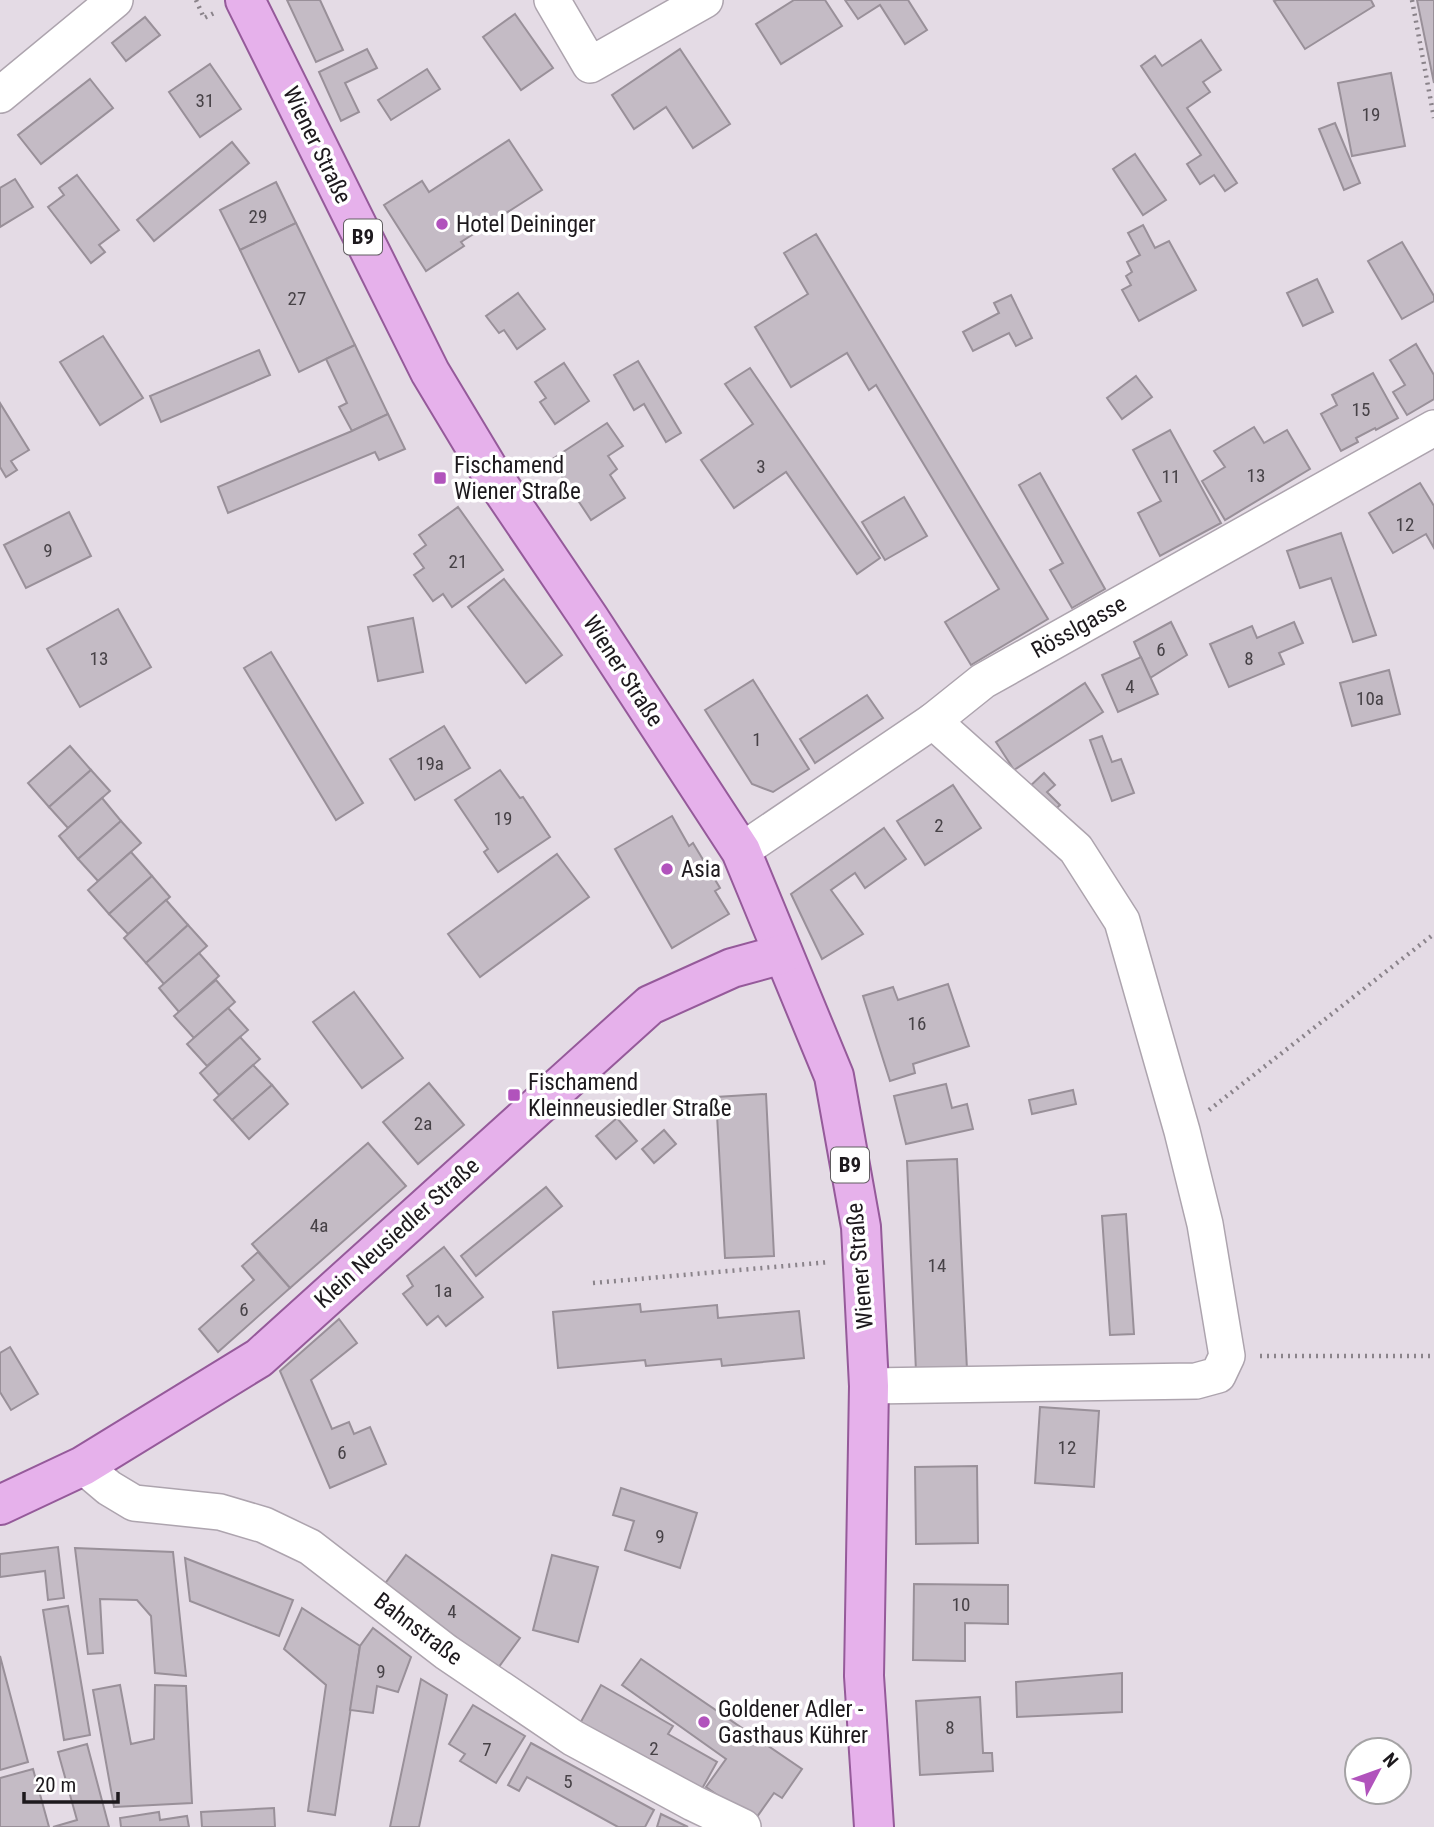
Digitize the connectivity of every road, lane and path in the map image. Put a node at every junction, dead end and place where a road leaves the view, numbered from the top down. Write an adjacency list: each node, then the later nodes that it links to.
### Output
1 (196, 0): 7 (path)
2 (245, 0): 12 (main road, Wiener Straße / B9)
3 (552, 0): 4 (street)
4 (705, 0)
5 (1412, 0): 9 (path)
6 (102, 3): 8 (street)
7 (204, 18)
8 (0, 95)
9 (1434, 118)
10 (1434, 428): 11 (street, Rösslgasse)
11 (933, 720): 12 (street, Rösslgasse); 15 (street)
12 (741, 851): 14 (main road, Wiener Straße / B9)
13 (1434, 933): 15 (path)
14 (783, 954): 16 (main road, Wiener Straße / B9); 21 (main road, Klein Neusiedler Straße)
15 (1182, 1130): 18 (street)
16 (862, 1259): 17 (path); 20 (main road, Wiener Straße / B9)
17 (593, 1283)
18 (1227, 1356): 19 (path); 20 (street)
19 (1434, 1356)
20 (869, 1386): 24 (main road, Wiener Straße / B9)
21 (83, 1466): 22 (main road, Klein Neusiedler Straße); 23 (street, Bahnstraße)
22 (0, 1505)
23 (743, 1827)
24 (874, 1827)

